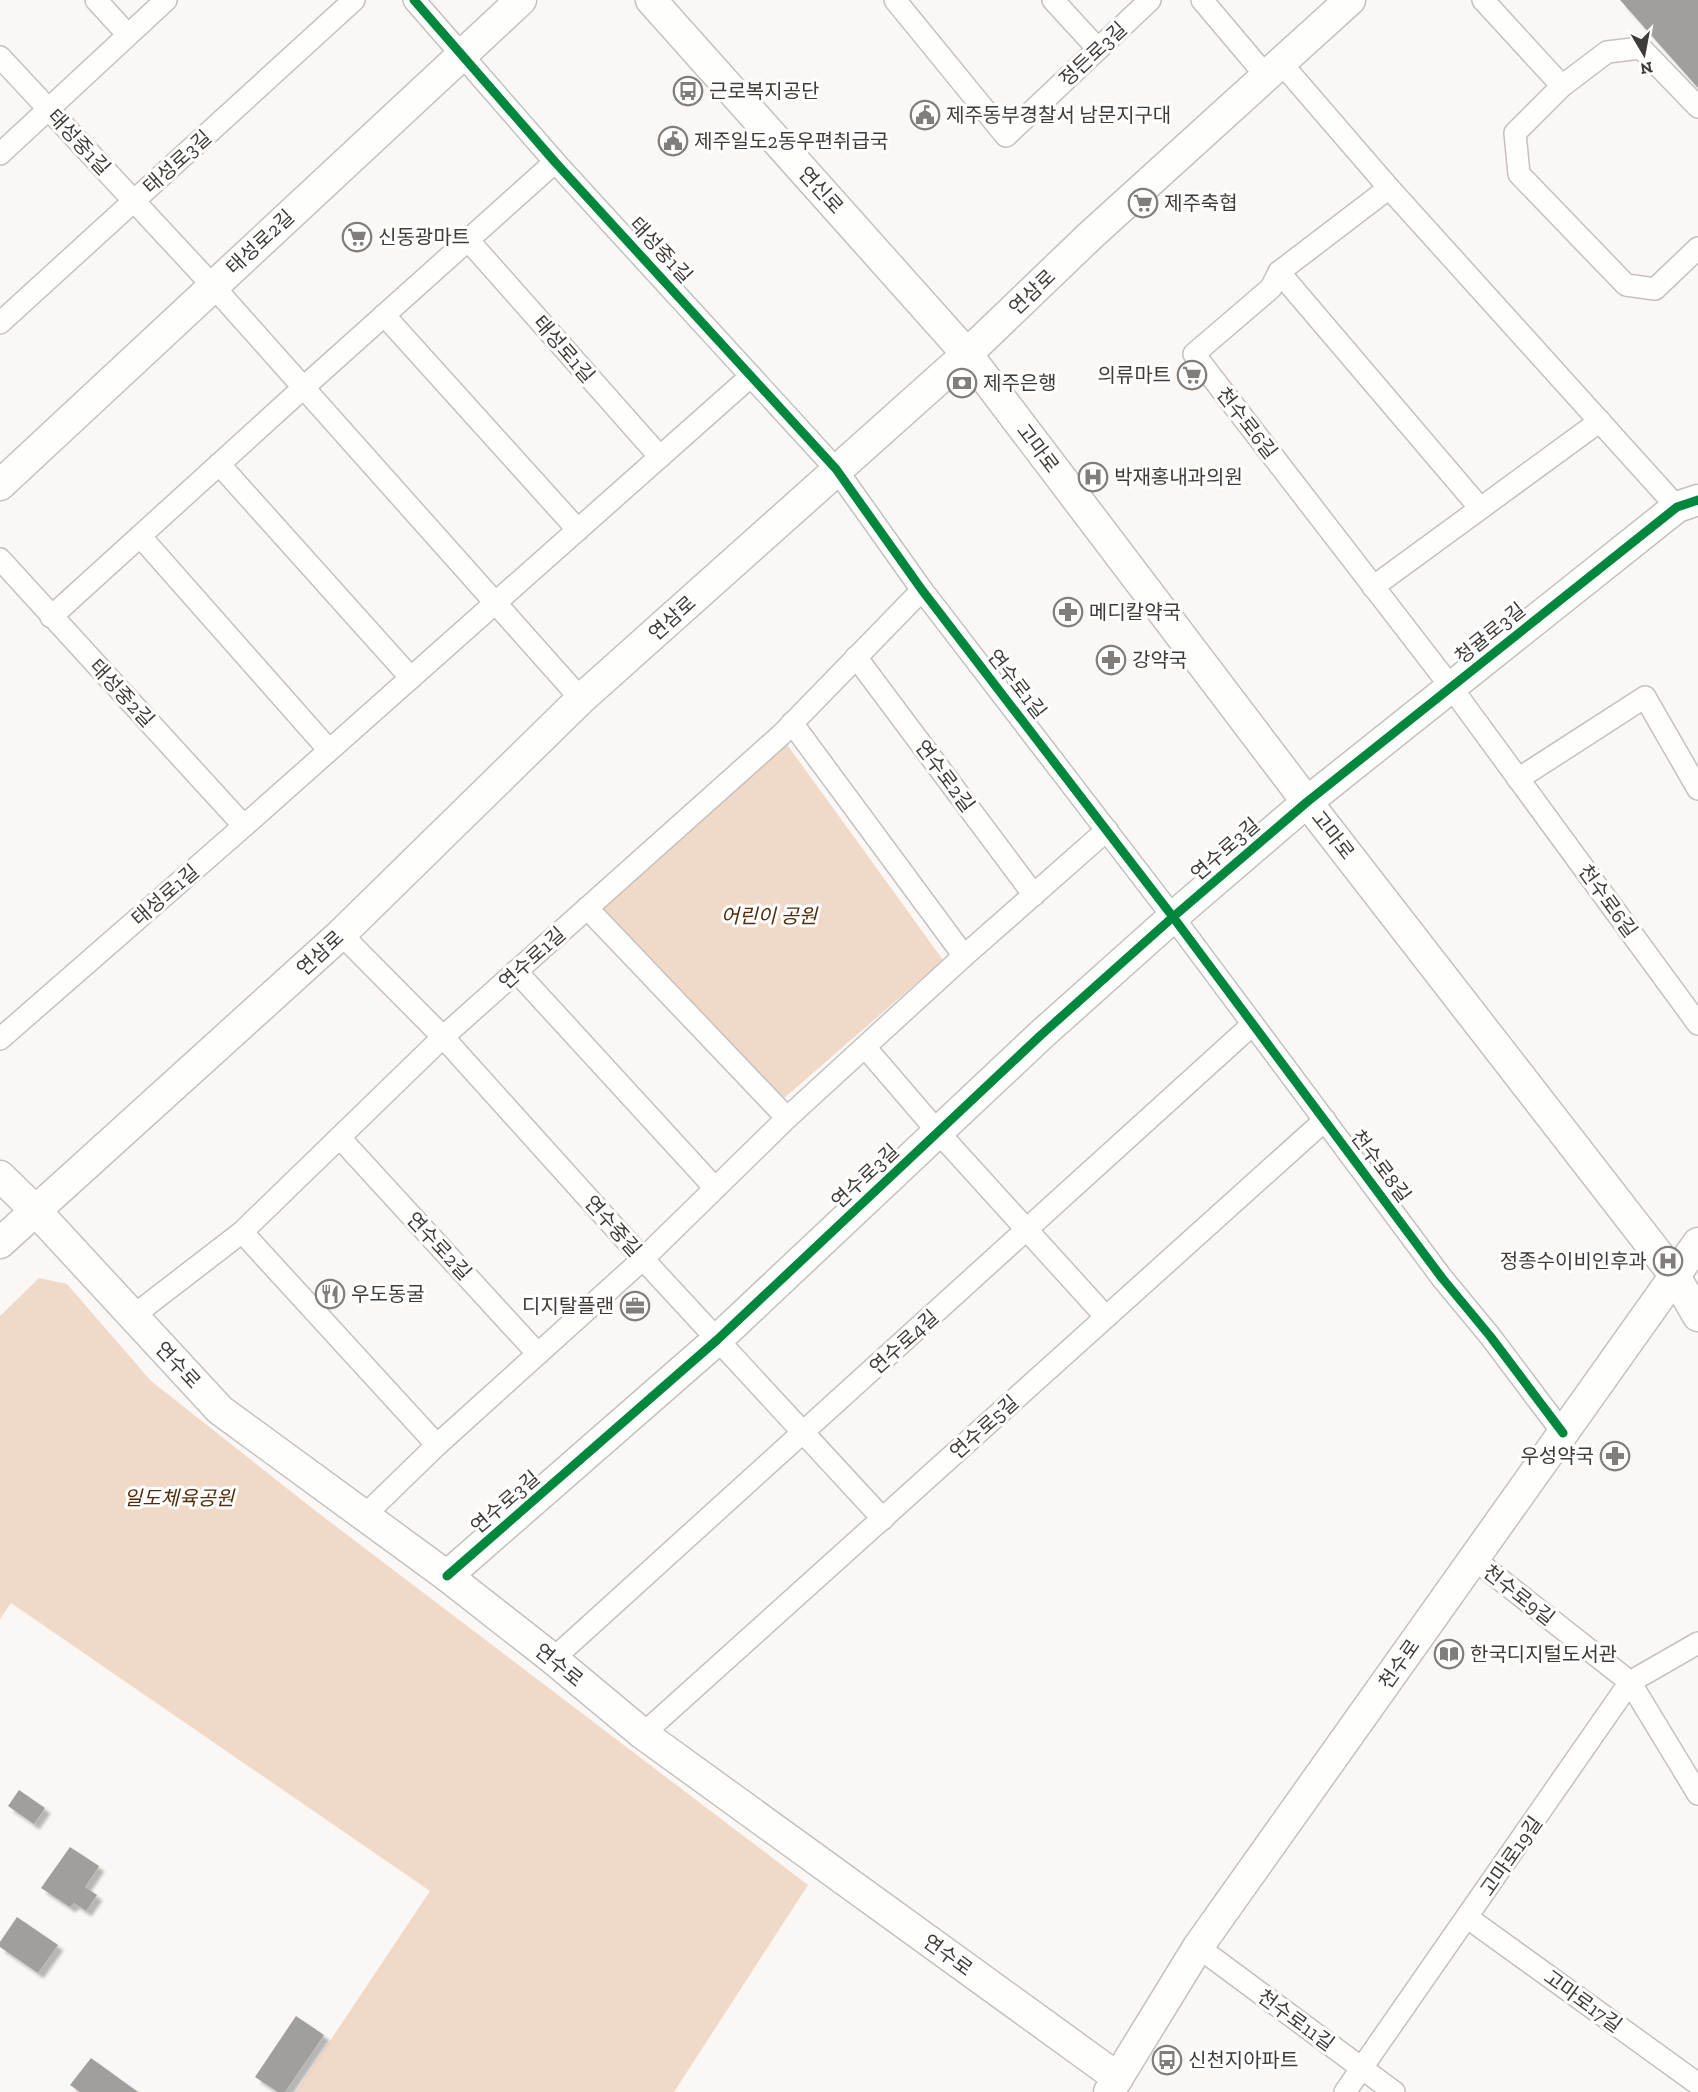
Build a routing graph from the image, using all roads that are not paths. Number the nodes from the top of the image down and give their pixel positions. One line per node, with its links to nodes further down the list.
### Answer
1 (96, 0): 13 (street)
2 (166, 0): 13 (street)
3 (354, 0): 24 (street, 태성로3길)
4 (414, 0): 15 (street, 태성중1길)
5 (521, 0): 15 (street, 태성로2길)
6 (651, 0): 31 (street, 연신로)
7 (895, 0): 14 (street, 정든로3길)
8 (1053, 0): 14 (street)
9 (1150, 0): 14 (street, 정든로3길)
10 (1202, 0): 17 (street)
11 (1350, 0): 17 (street, 연삼로)
12 (1483, 0): 18 (street)
13 (128, 35): 20 (street)
14 (1098, 49)
15 (460, 55): 22 (street, 태성중1길); 28 (street, 태성로2길)
16 (0, 57): 20 (street, 태성중1길)
17 (1274, 70): 23 (street); 31 (street, 연삼로)
18 (1562, 86): 19 (street); 26 (street)
19 (1698, 107)
20 (47, 108): 21 (street); 24 (street, 태성중1길)
21 (0, 154)
22 (555, 162): 25 (street); 32 (street, 태성중1길)
23 (1389, 188): 27 (street, 천수로6길); 34 (street, 청귤로3길)
24 (134, 201): 28 (street, 태성중1길); 30 (street, 태성로3길)
25 (468, 240): 29 (street); 35 (street, 태성로1길)
26 (1698, 248)
27 (1279, 272): 40 (street); 44 (street, 천수로6길)
28 (213, 286): 33 (street, 태성중1길); 38 (street, 태성로2길)
29 (384, 315): 33 (street); 41 (street)
30 (0, 323)
31 (967, 354): 37 (street, 연삼로); 56 (street, 고마로)
32 (751, 376): 35 (street, 태성로1길); 37 (street, 태성중1길)
33 (303, 388): 36 (street); 46 (street, 태성중1길)
34 (1600, 422): 39 (street, 청귤로3길); 40 (street)
35 (660, 457): 41 (street, 태성로1길)
36 (219, 464): 42 (street); 49 (street)
37 (836, 469): 45 (street, 연수로1길); 51 (street, 연삼로)
38 (0, 485)
39 (1687, 503): 50 (street, 청귤로3길)
40 (1480, 508): 44 (street)
41 (578, 530): 46 (street, 태성로1길)
42 (140, 536): 47 (street); 53 (street)
43 (0, 559): 47 (street, 태성중2길)
44 (1373, 587): 50 (street, 천수로6길)
45 (922, 590): 48 (street, 연수로1길); 58 (street, 연수로1길)
46 (496, 603): 49 (street, 태성로1길); 51 (street, 태성중1길)
47 (51, 617): 57 (street, 태성중2길)
48 (856, 657): 52 (street, 연수로1길); 59 (street, 연수로2길)
49 (411, 678): 53 (street, 태성로1길)
50 (1451, 687): 54 (street, 천수로6길); 56 (street, 청귤로3길)
51 (581, 699): 62 (street, 연삼로)
52 (792, 723): 60 (street, 연수로1길); 63 (street)
53 (329, 750): 57 (street, 태성로1길)
54 (1518, 779): 55 (street); 65 (street, 천수로6길)
55 (1698, 789)
56 (1307, 802): 61 (street, 연수로3길); 82 (street, 고마로)
57 (244, 826): 68 (street, 태성로1길)
58 (1107, 830): 59 (street); 61 (street, 연수로1길)
59 (1034, 895): 63 (street)
60 (586, 908): 64 (street, 연수로1길); 70 (street)
61 (1173, 917): 66 (street, 천수로8길); 72 (street, 연수로3길)
62 (341, 934): 67 (street, 연수중길); 76 (street, 연삼로)
63 (964, 956): 69 (street)
64 (516, 971): 67 (street, 연수로1길); 75 (street)
65 (1698, 1023)
66 (1254, 1024): 71 (street, 천수로8길); 77 (street, 연수로4길)
67 (443, 1037): 73 (street, 연수로1길); 81 (street, 연수중길)
68 (0, 1039)
69 (865, 1047): 70 (street); 72 (street)
70 (787, 1118): 75 (street)
71 (1325, 1120): 85 (street, 연수로5길); 88 (street, 천수로8길)
72 (938, 1132): 77 (street); 86 (street, 연수로3길)
73 (340, 1138): 78 (street, 연수로1길); 87 (street, 연수로2길)
74 (0, 1176): 76 (street, 연수로)
75 (715, 1188): 81 (street)
76 (36, 1211): 79 (street, 연삼로); 83 (street, 연수로)
77 (1027, 1230): 85 (street); 89 (street, 연수로4길)
78 (242, 1232): 83 (street, 연수로1길); 90 (street)
79 (0, 1243)
80 (1698, 1243): 82 (street, 천수로)
81 (643, 1259): 86 (street, 연수중길); 87 (street)
82 (1675, 1276): 84 (street, 고마로); 88 (street, 천수로)
83 (133, 1316): 91 (street, 연수로)
84 (1698, 1316)
85 (1106, 1317): 92 (street, 연수로5길)
86 (717, 1340): 89 (street, 연수중길); 94 (street, 연수로3길)
87 (538, 1354): 90 (street)
88 (1563, 1433): 93 (street, 천수로)
89 (803, 1434): 92 (street, 연수중길); 96 (street, 연수로4길)
90 (437, 1445): 91 (street)
91 (365, 1515): 94 (street, 연수로)
92 (883, 1519): 98 (street, 연수로5길)
93 (1474, 1559): 97 (street, 천수로9길); 101 (street, 천수로)
94 (447, 1576): 96 (street, 연수로)
95 (1698, 1643): 97 (street, 고마로19길)
96 (553, 1659): 98 (street, 연수로)
97 (1630, 1682): 99 (street, 천수로9길); 100 (street, 고마로19길)
98 (643, 1734): 104 (street, 연수로)
99 (1698, 1794)
100 (1468, 1918): 102 (street, 고마로19길); 103 (street, 고마로17길)
101 (1198, 1947): 102 (street, 천수로11길); 104 (street, 천수로)
102 (1362, 2068): 105 (street, 고마로19길); 106 (street, 천수로11길)
103 (1698, 2084)
104 (1113, 2085)
105 (1345, 2092)
106 (1394, 2092)

